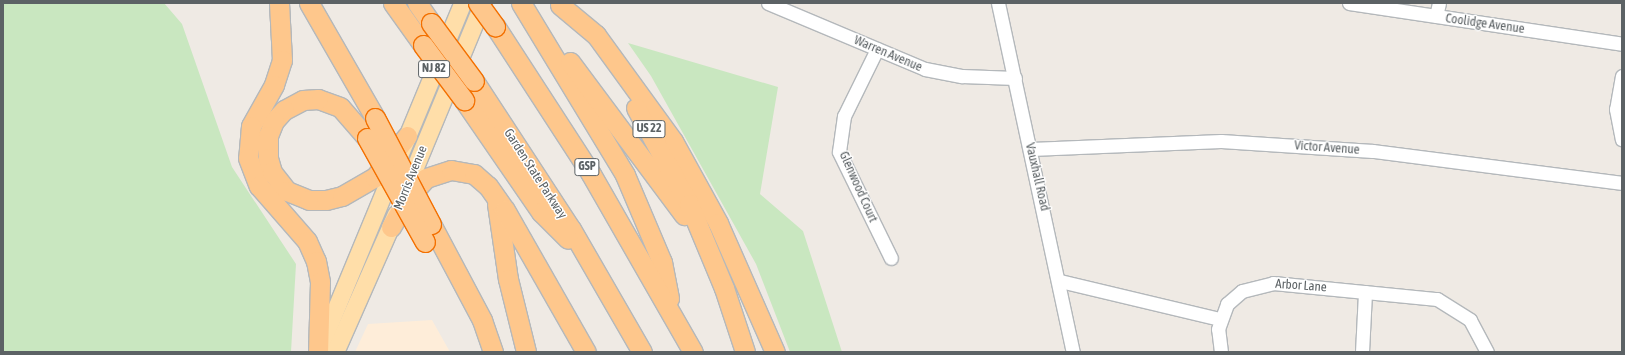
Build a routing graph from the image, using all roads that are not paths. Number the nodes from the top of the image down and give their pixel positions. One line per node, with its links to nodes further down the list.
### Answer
1 (279, 3): 33 (highway)
2 (309, 3): 25 (highway, bridge)
3 (393, 3): 27 (highway, bridge)
4 (417, 3): 27 (highway, Garden State Parkway, bridge)
5 (462, 3): 19 (main road, Morris Avenue / NJ 82)
6 (478, 3): 31 (highway, GSP, bridge)
7 (483, 3): 24 (main road, Morris Avenue / NJ 82)
8 (768, 3): 16 (street, Warren Avenue)
9 (998, 3): 18 (street, Vauxhall Road)
10 (1348, 3): 14 (street, Coolidge Avenue)
11 (1439, 3): 14 (street)
12 (521, 4): 28 (highway); 31 (highway)
13 (559, 4): 28 (highway, US 22); 42 (highway)
14 (1436, 16): 15 (street, Coolidge Avenue)
15 (1622, 44)
16 (877, 49): 18 (street, Warren Avenue); 26 (street, Glenwood Court)
17 (1622, 76): 20 (street)
18 (1015, 78): 21 (street, Vauxhall Road)
19 (407, 136): 25 (highway, bridge); 33 (main road, Morris Avenue / NJ 82)
20 (1622, 139)
21 (1031, 149): 22 (street, Victor Avenue); 29 (street, Vauxhall Road)
22 (1622, 183)
23 (493, 192): 24 (highway); 37 (highway); 38 (highway)
24 (391, 227): 34 (main road, Morris Avenue / NJ 82)
25 (428, 233): 35 (highway); 36 (highway)
26 (891, 258)
27 (592, 265): 39 (highway, Garden State Parkway)
28 (716, 268): 41 (highway, US 22)
29 (1060, 280): 32 (street); 43 (street, Vauxhall Road)
30 (1365, 292): 32 (street, Arbor Lane); 45 (street); 46 (street, Arbor Lane)
31 (672, 313): 40 (highway, GSP)
32 (1220, 319): 44 (street)
33 (318, 352)
34 (336, 352)
35 (489, 352)
36 (494, 352)
37 (526, 352)
38 (586, 352)
39 (642, 352)
40 (693, 352)
41 (745, 352)
42 (775, 352)
43 (1073, 352)
44 (1221, 352)
45 (1362, 352)
46 (1486, 352)

